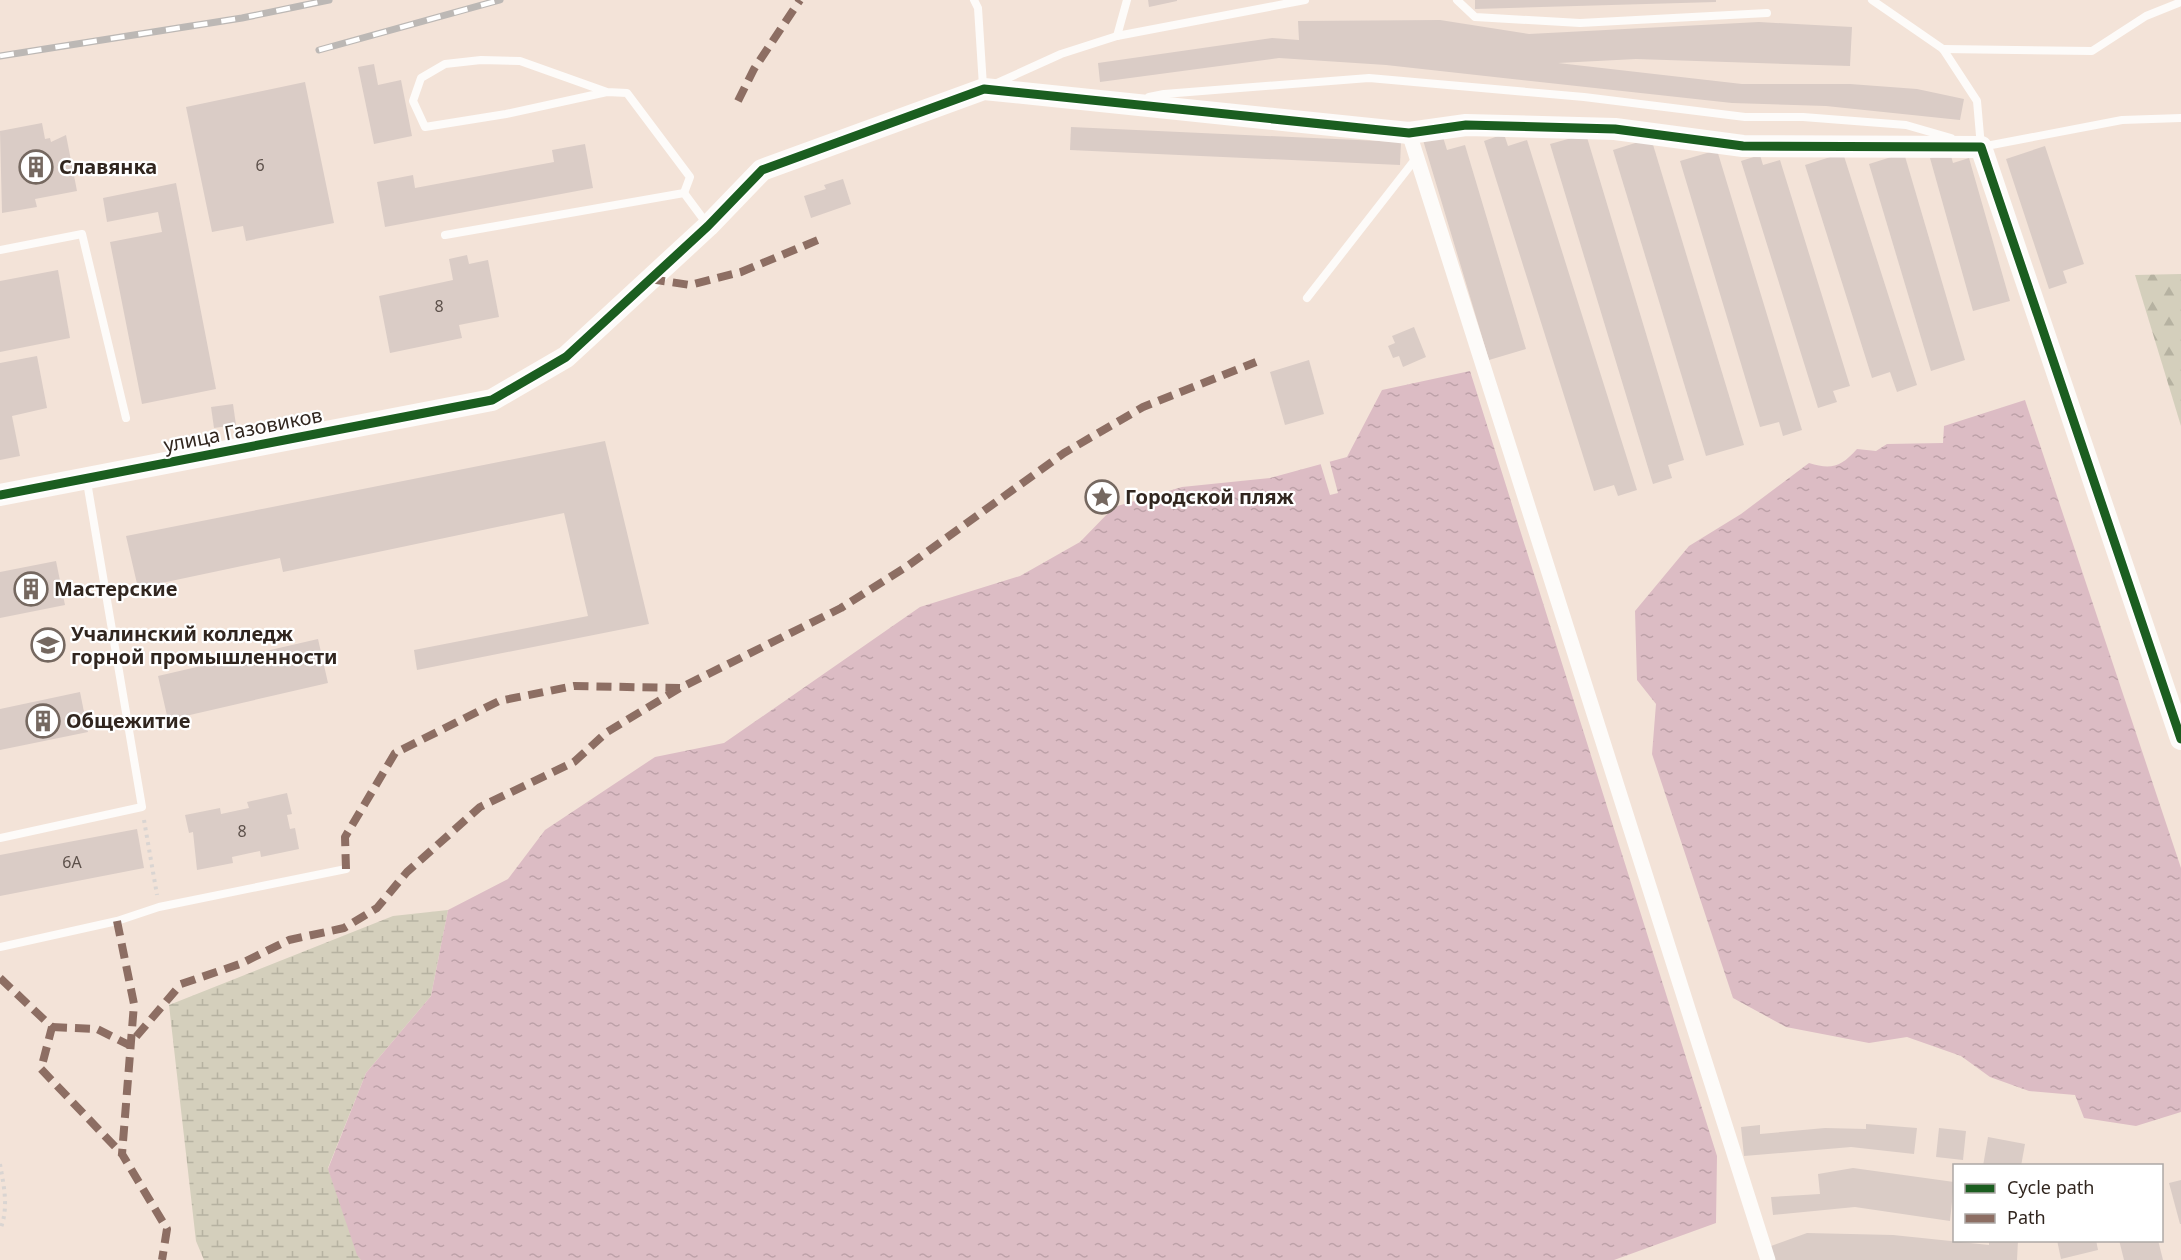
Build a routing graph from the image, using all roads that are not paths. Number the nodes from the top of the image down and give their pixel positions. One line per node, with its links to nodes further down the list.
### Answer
1 (974, 0): 10 (lane)
2 (1127, 0): 8 (lane)
3 (1305, 0): 8 (lane)
4 (1456, 0): 7 (lane)
5 (1872, 0): 9 (lane)
6 (2181, 2): 9 (lane)
7 (1767, 13)
8 (1117, 36): 10 (lane)
9 (1943, 49): 15 (lane)
10 (984, 89): 12 (street); 18 (street, улица Газовиков)
11 (607, 92): 11 (lane); 17 (lane)
12 (1123, 103): 14 (street); 15 (lane)
13 (2181, 118): 15 (lane)
14 (1408, 133): 15 (street); 16 (street)
15 (1981, 147): 25 (street)
16 (1417, 158): 21 (lane); 29 (street)
17 (684, 193): 18 (lane); 19 (lane)
18 (708, 226): 23 (street, улица Газовиков)
19 (445, 235)
20 (0, 250): 22 (lane)
21 (1307, 298)
22 (126, 418)
23 (86, 478): 24 (street, улица Газовиков); 26 (lane)
24 (0, 495)
25 (2181, 739)
26 (0, 838)
27 (346, 869): 28 (lane)
28 (0, 947)
29 (1768, 1260)

